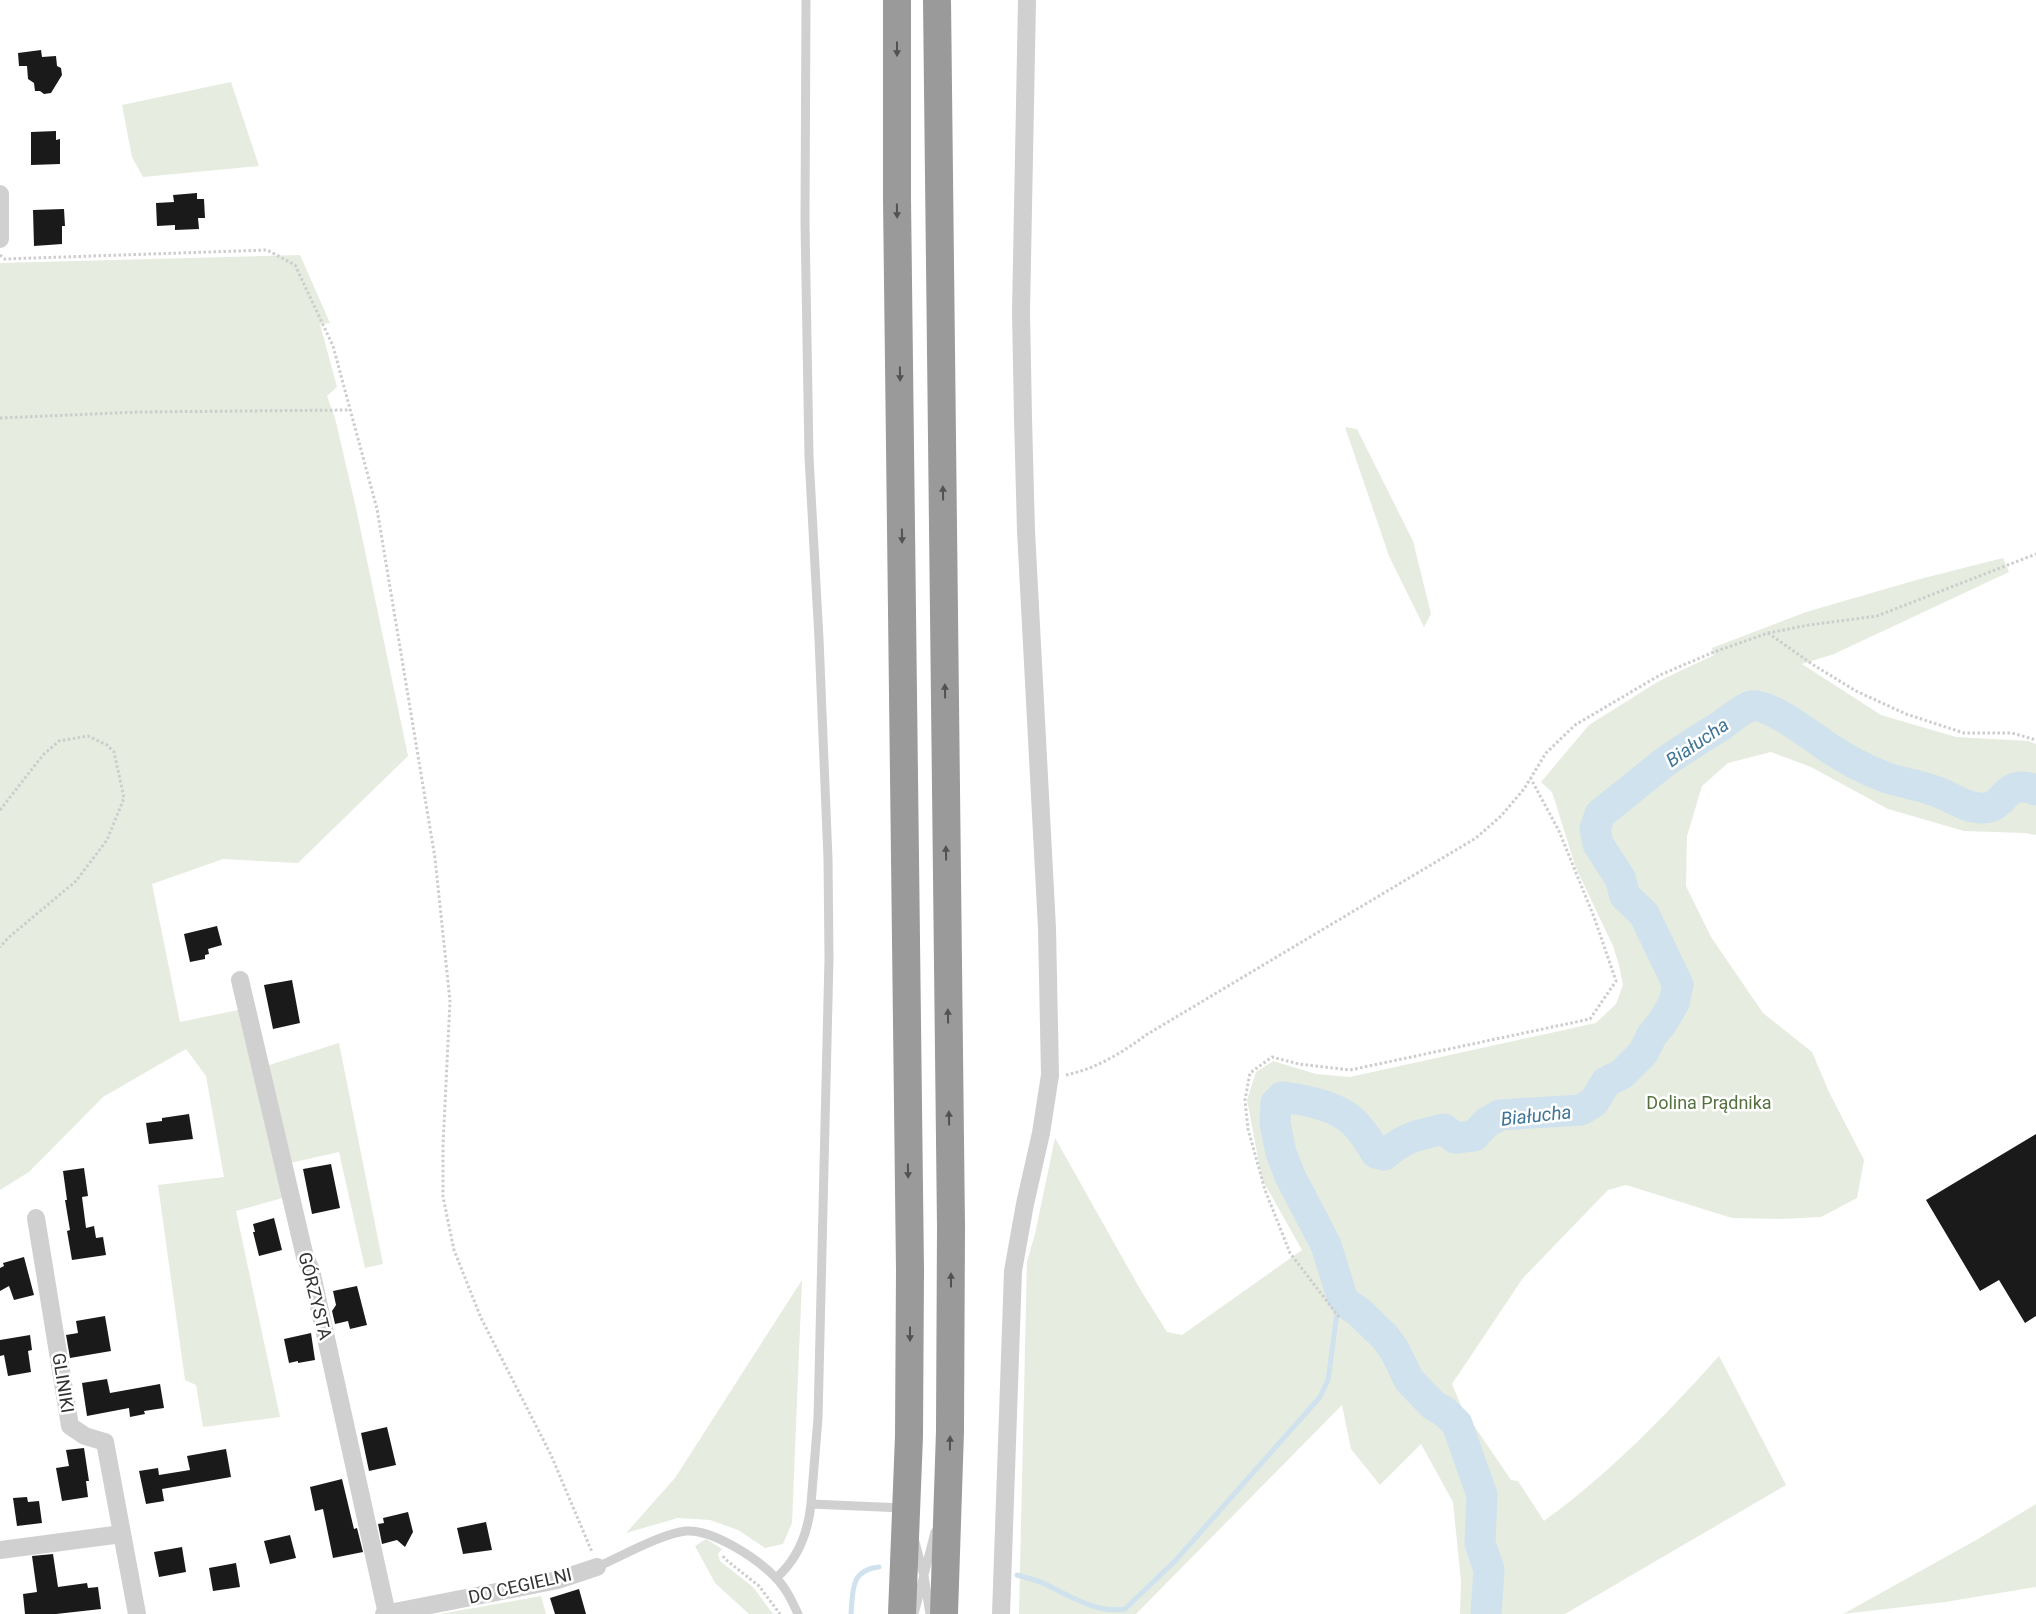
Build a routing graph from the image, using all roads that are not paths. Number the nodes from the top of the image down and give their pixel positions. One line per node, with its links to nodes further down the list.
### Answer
1 (806, 0): 10 (lane)
2 (898, 0): 11 (highway, one-way to 11)
3 (937, 0): 9 (highway, one-way to 3)
4 (1027, 0): 24 (street)
5 (0, 194): 6 (street)
6 (0, 239)
7 (240, 980): 18 (street, GÓRZYSTA)
8 (36, 1218): 12 (street, GLINIKI)
9 (949, 1476): 15 (lane); 23 (highway)
10 (811, 1504): 11 (lane); 16 (lane)
11 (907, 1508): 15 (lane); 20 (highway)
12 (122, 1534): 13 (street); 17 (street, GLINIKI)
13 (0, 1550)
14 (598, 1567): 16 (lane); 18 (street, DO CEGIELNI)
15 (924, 1576): 21 (lane); 22 (lane)
16 (776, 1578): 19 (lane)
17 (137, 1614)
18 (386, 1614)
19 (798, 1614)
20 (902, 1614)
21 (914, 1614)
22 (930, 1614)
23 (944, 1614)
24 (1001, 1614)

